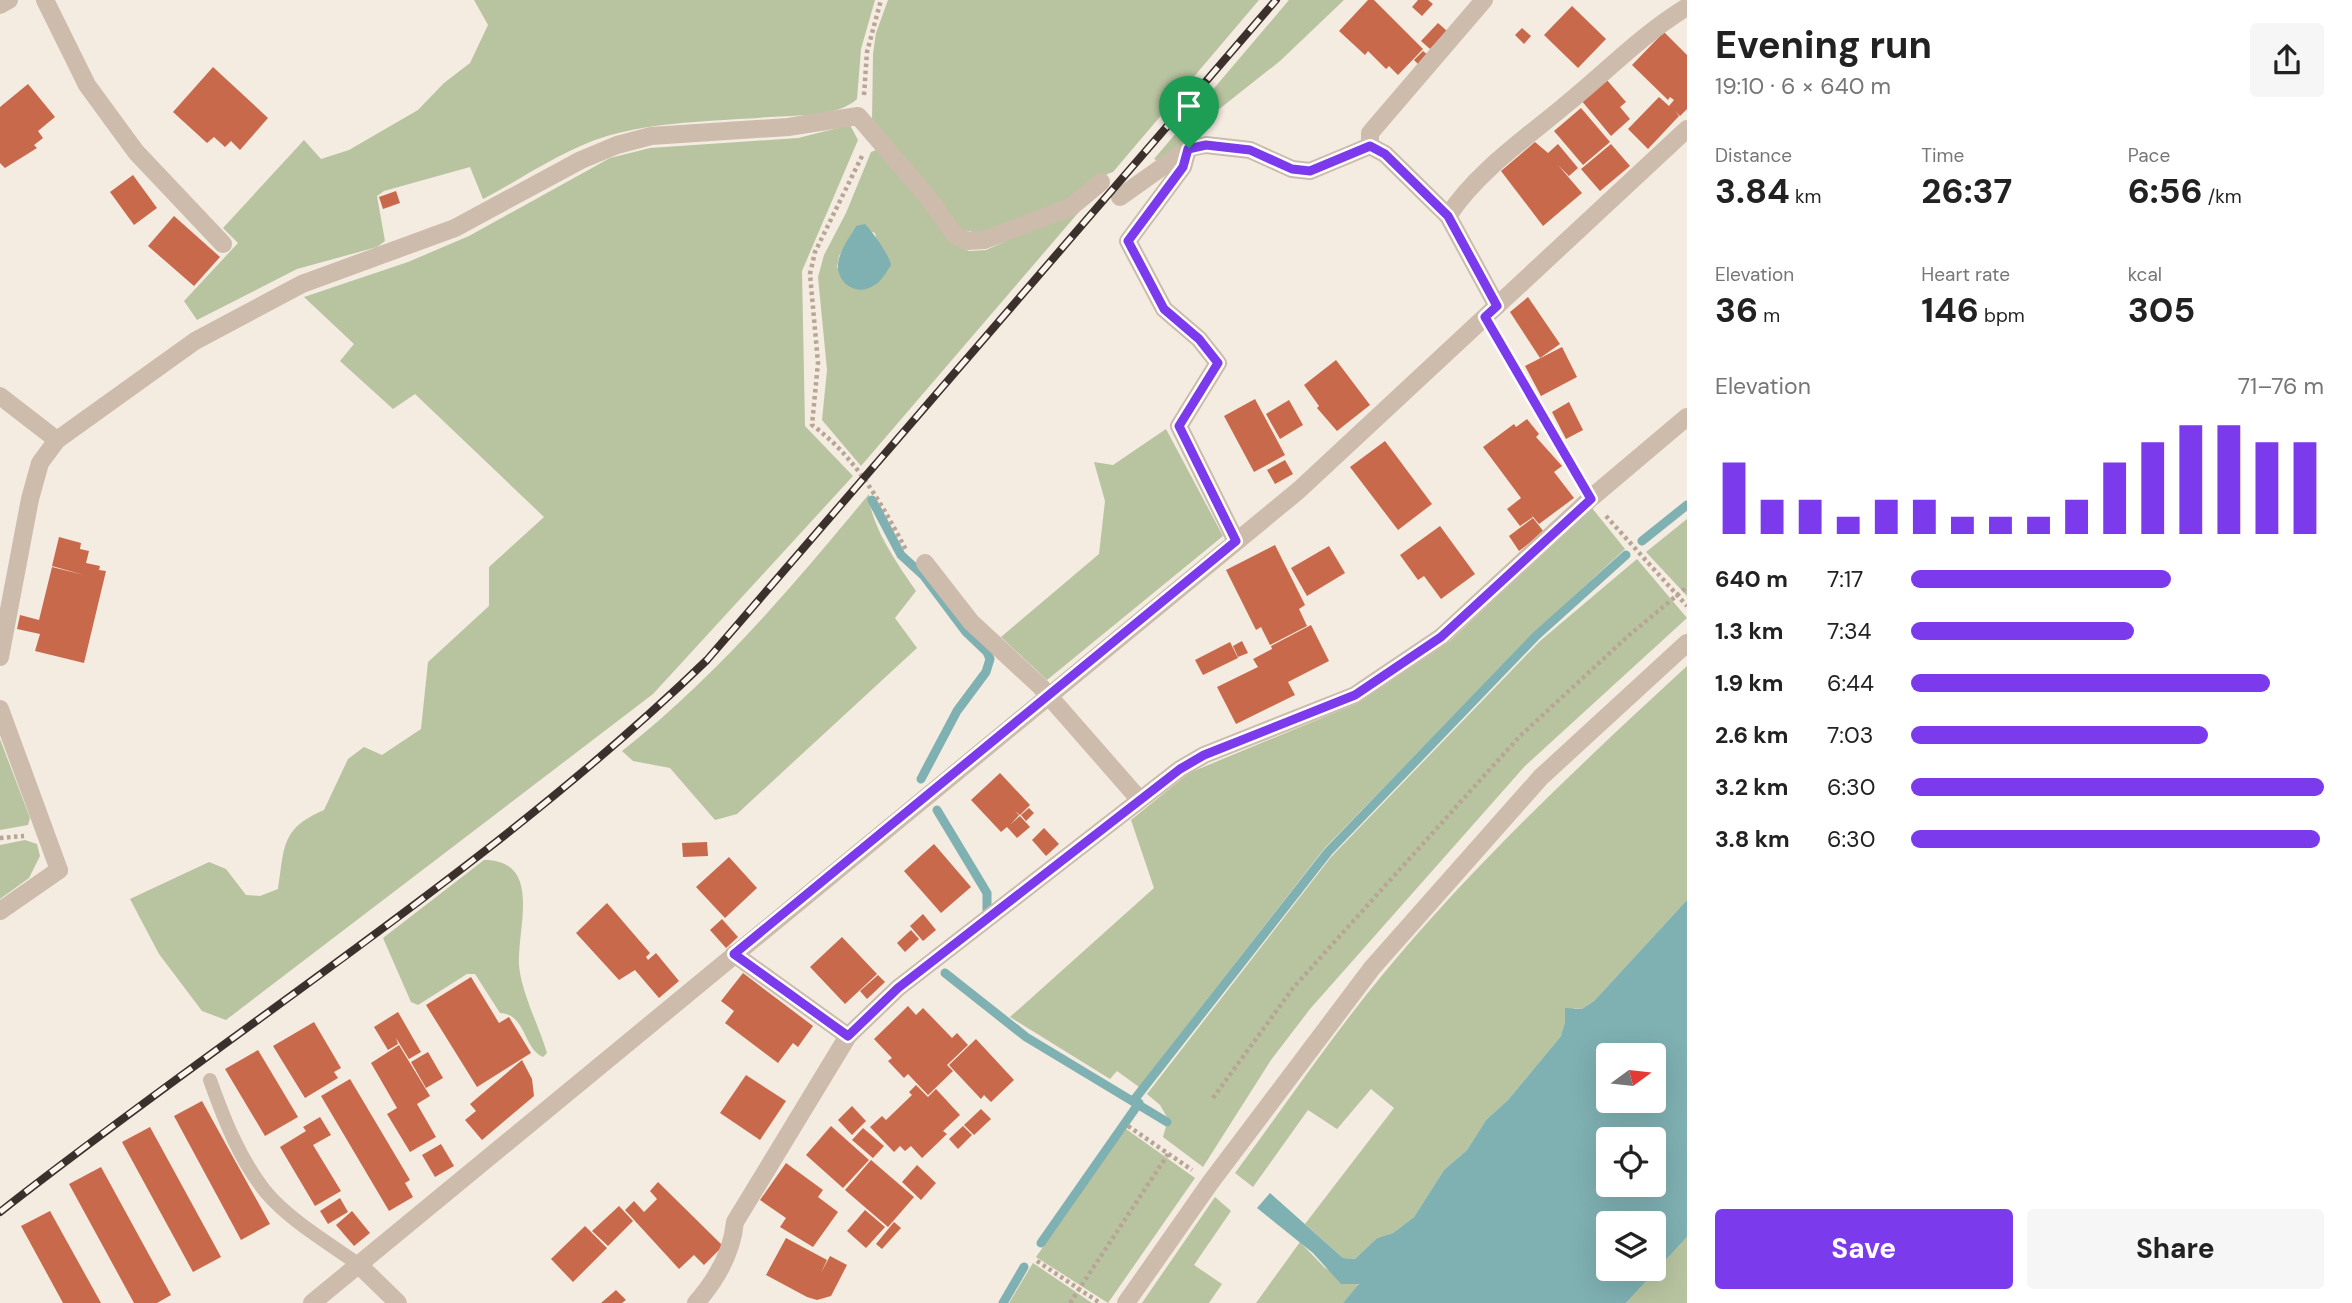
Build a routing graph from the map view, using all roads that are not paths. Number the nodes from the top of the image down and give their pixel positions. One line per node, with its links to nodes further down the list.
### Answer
1 (9, 0): 4 (street)
2 (45, 0): 12 (street)
3 (1484, 0): 7 (street)
4 (0, 5)
5 (1687, 8): 11 (street)
6 (1687, 129): 13 (street)
7 (1370, 146): 8 (street); 11 (street)
8 (1188, 149): 10 (street); 17 (street)
9 (1101, 182): 16 (street)
10 (1119, 197)
11 (1448, 216): 13 (street)
12 (223, 244)
13 (1491, 312): 17 (street)
14 (0, 396): 16 (street)
15 (1687, 417): 23 (street)
16 (57, 440): 20 (street)
17 (1236, 541): 21 (street)
18 (925, 562): 21 (street)
19 (1687, 643): 32 (street)
20 (0, 657)
21 (1048, 696): 23 (street); 25 (street)
22 (0, 709): 24 (street)
23 (1139, 799): 26 (street)
24 (0, 911)
25 (734, 954): 26 (street); 28 (street)
26 (848, 1036): 31 (street)
27 (210, 1080): 28 (lane)
28 (358, 1264): 29 (street); 30 (street)
29 (312, 1303)
30 (398, 1303)
31 (696, 1303)
32 (1126, 1303)

